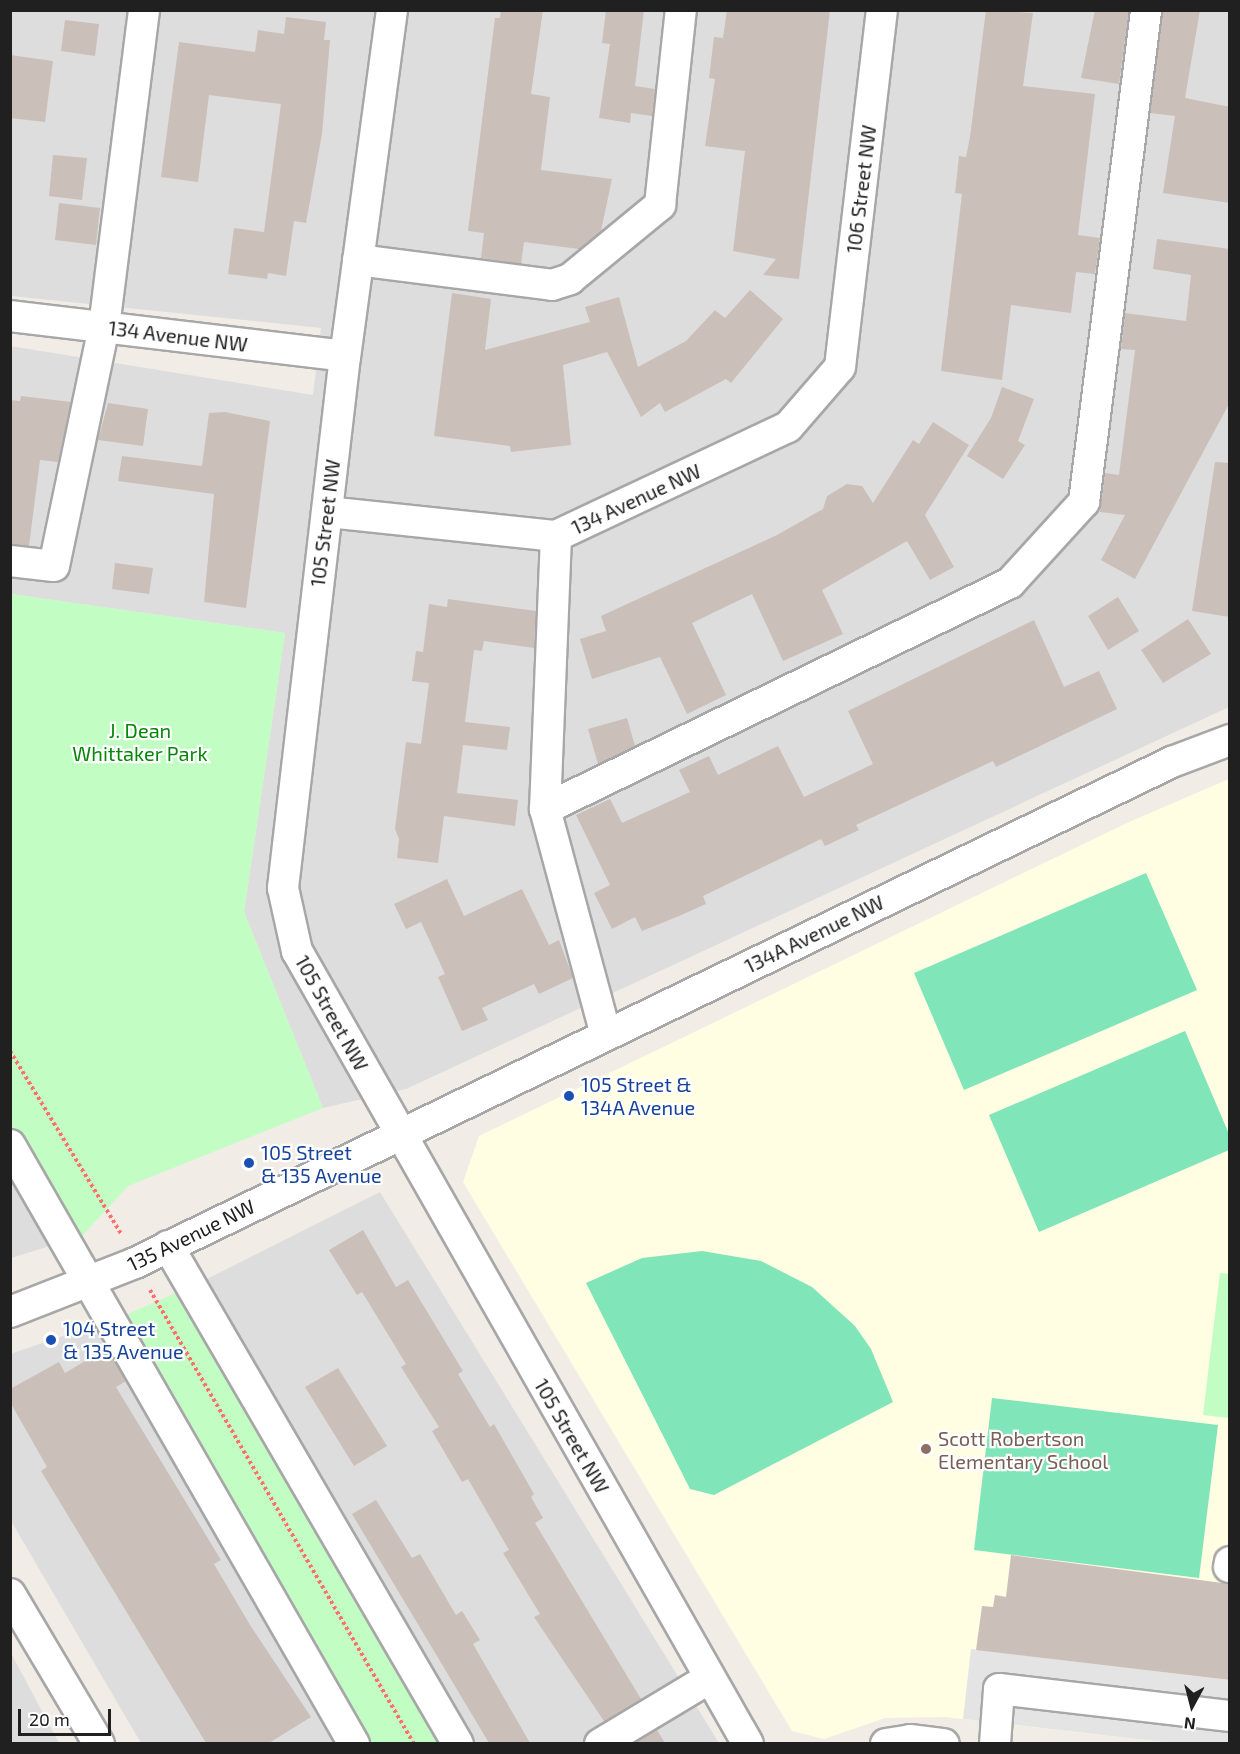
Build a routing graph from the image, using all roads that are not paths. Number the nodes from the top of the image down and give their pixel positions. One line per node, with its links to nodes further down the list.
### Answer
1 (144, 10): 8 (street)
2 (392, 10): 6 (street, 105 Street NW)
3 (681, 10): 6 (street)
4 (882, 10): 10 (street, 106 Street NW)
5 (1146, 10): 15 (street)
6 (358, 260): 9 (street, 105 Street NW)
7 (10, 316): 8 (street, 134 Avenue NW)
8 (104, 327): 9 (street, 134 Avenue NW); 13 (street)
9 (345, 356): 11 (street, 105 Street NW)
10 (840, 367): 12 (street, 134 Avenue NW)
11 (327, 512): 12 (street, 134 Avenue NW); 17 (street, 105 Street NW)
12 (556, 536): 15 (street)
13 (10, 561)
14 (1230, 740): 16 (street, 134A Avenue NW)
15 (544, 809): 16 (street)
16 (606, 1035): 17 (street, 134A Avenue NW)
17 (400, 1134): 19 (street, 135 Avenue NW); 25 (street, 105 Street NW)
18 (10, 1145): 20 (street)
19 (168, 1246): 20 (street, 135 Avenue NW); 29 (street)
20 (89, 1282): 21 (street, 135 Avenue NW); 28 (street)
21 (10, 1312)
22 (1230, 1562): 23 (street)
23 (1229, 1567)
24 (10, 1594): 27 (street)
25 (710, 1678): 30 (street); 31 (street, 105 Street NW)
26 (1230, 1716): 34 (street)
27 (99, 1743)
28 (354, 1743)
29 (458, 1743)
30 (600, 1743)
31 (748, 1743)
32 (886, 1743): 33 (street)
33 (944, 1743)
34 (995, 1743)

